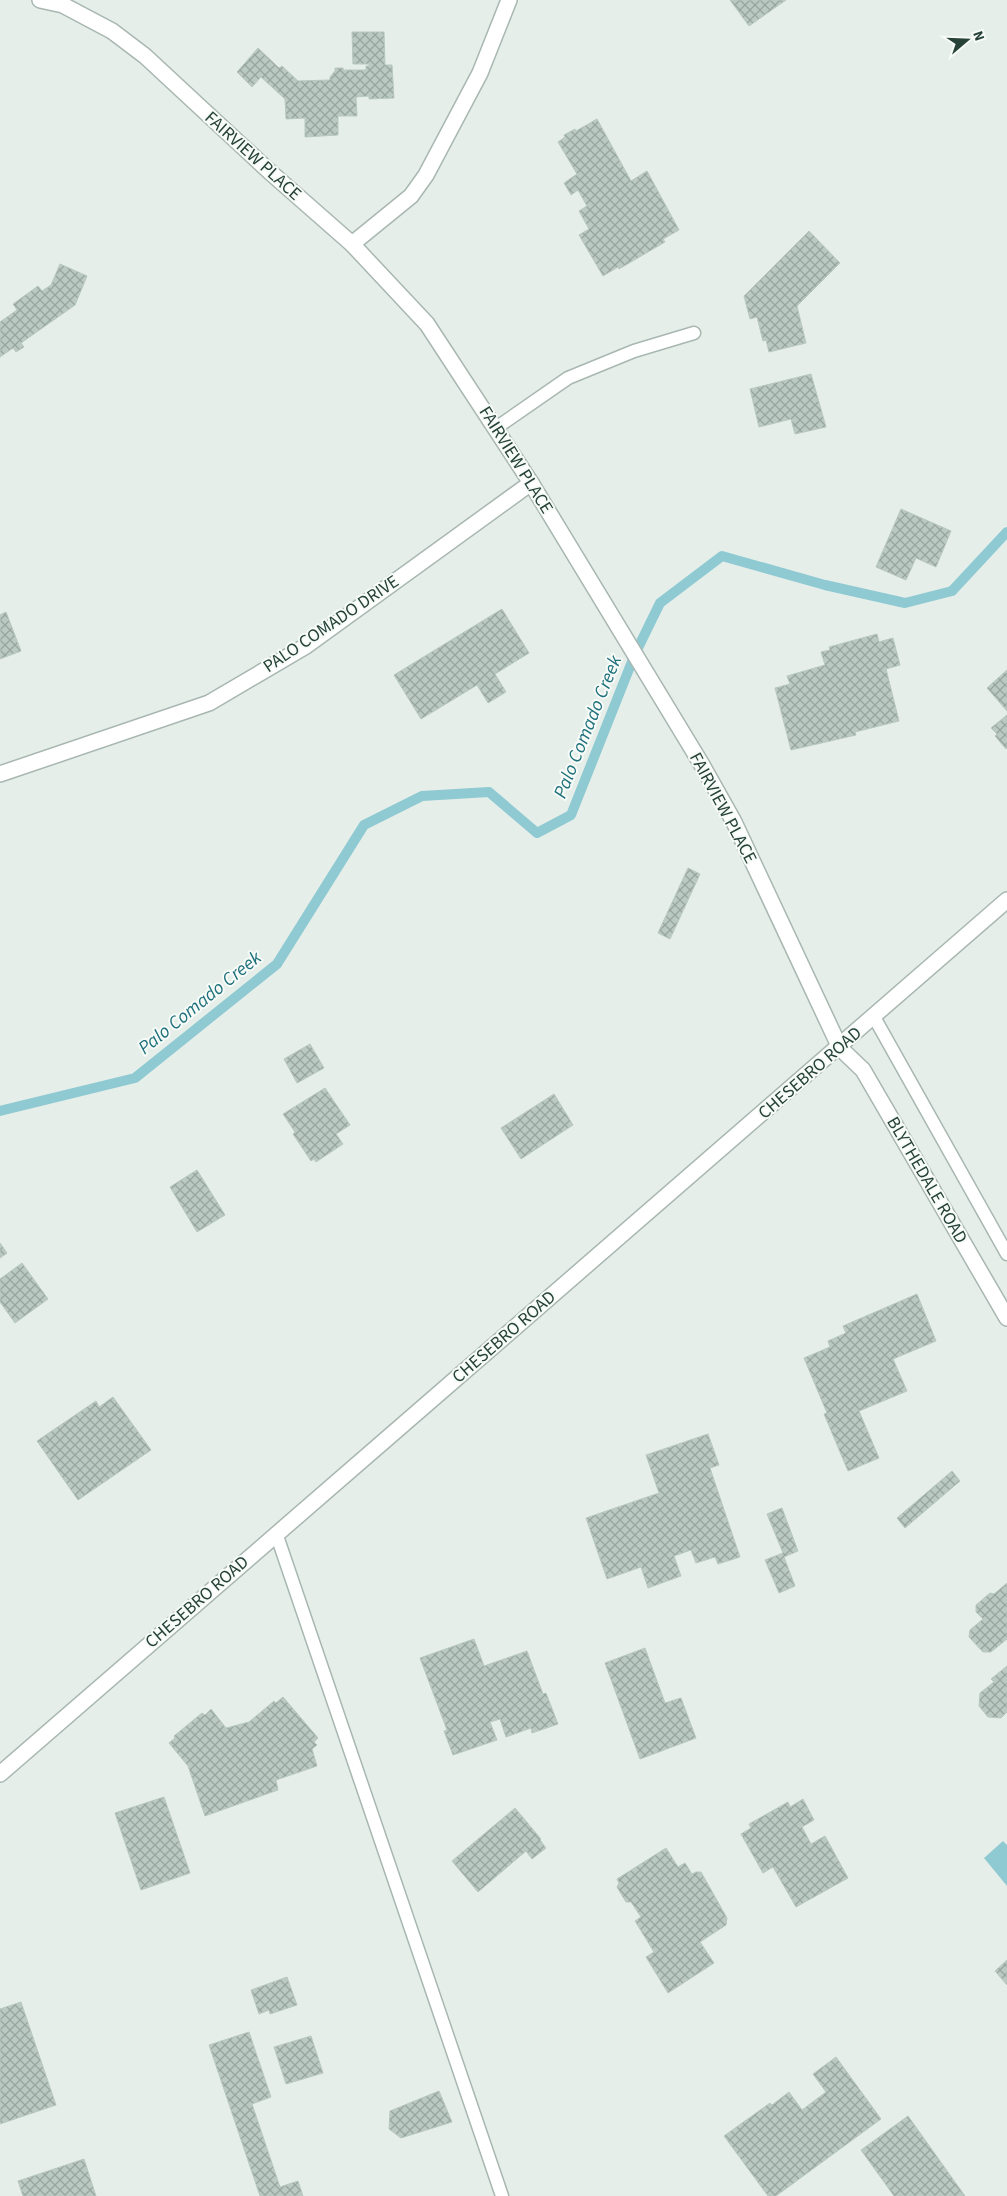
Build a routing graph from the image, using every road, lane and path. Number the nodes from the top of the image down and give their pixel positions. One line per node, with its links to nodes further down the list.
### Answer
1 (40, 0): 3 (street, FAIRVIEW PLACE)
2 (508, 0): 3 (street)
3 (352, 244): 5 (street, FAIRVIEW PLACE)
4 (694, 333): 5 (lane)
5 (496, 428): 6 (street, FAIRVIEW PLACE)
6 (531, 483): 7 (street, PALO COMADO DRIVE); 10 (street, FAIRVIEW PLACE)
7 (0, 774)
8 (1007, 900): 9 (street, CHESEBRO ROAD)
9 (874, 1017): 10 (street, CHESEBRO ROAD); 11 (lane)
10 (840, 1048): 12 (street, BLYTHEDALE ROAD); 13 (street, CHESEBRO ROAD)
11 (1007, 1254)
12 (1007, 1318)
13 (276, 1534): 14 (street, CHESEBRO ROAD); 15 (lane)
14 (0, 1774)
15 (502, 2196)

